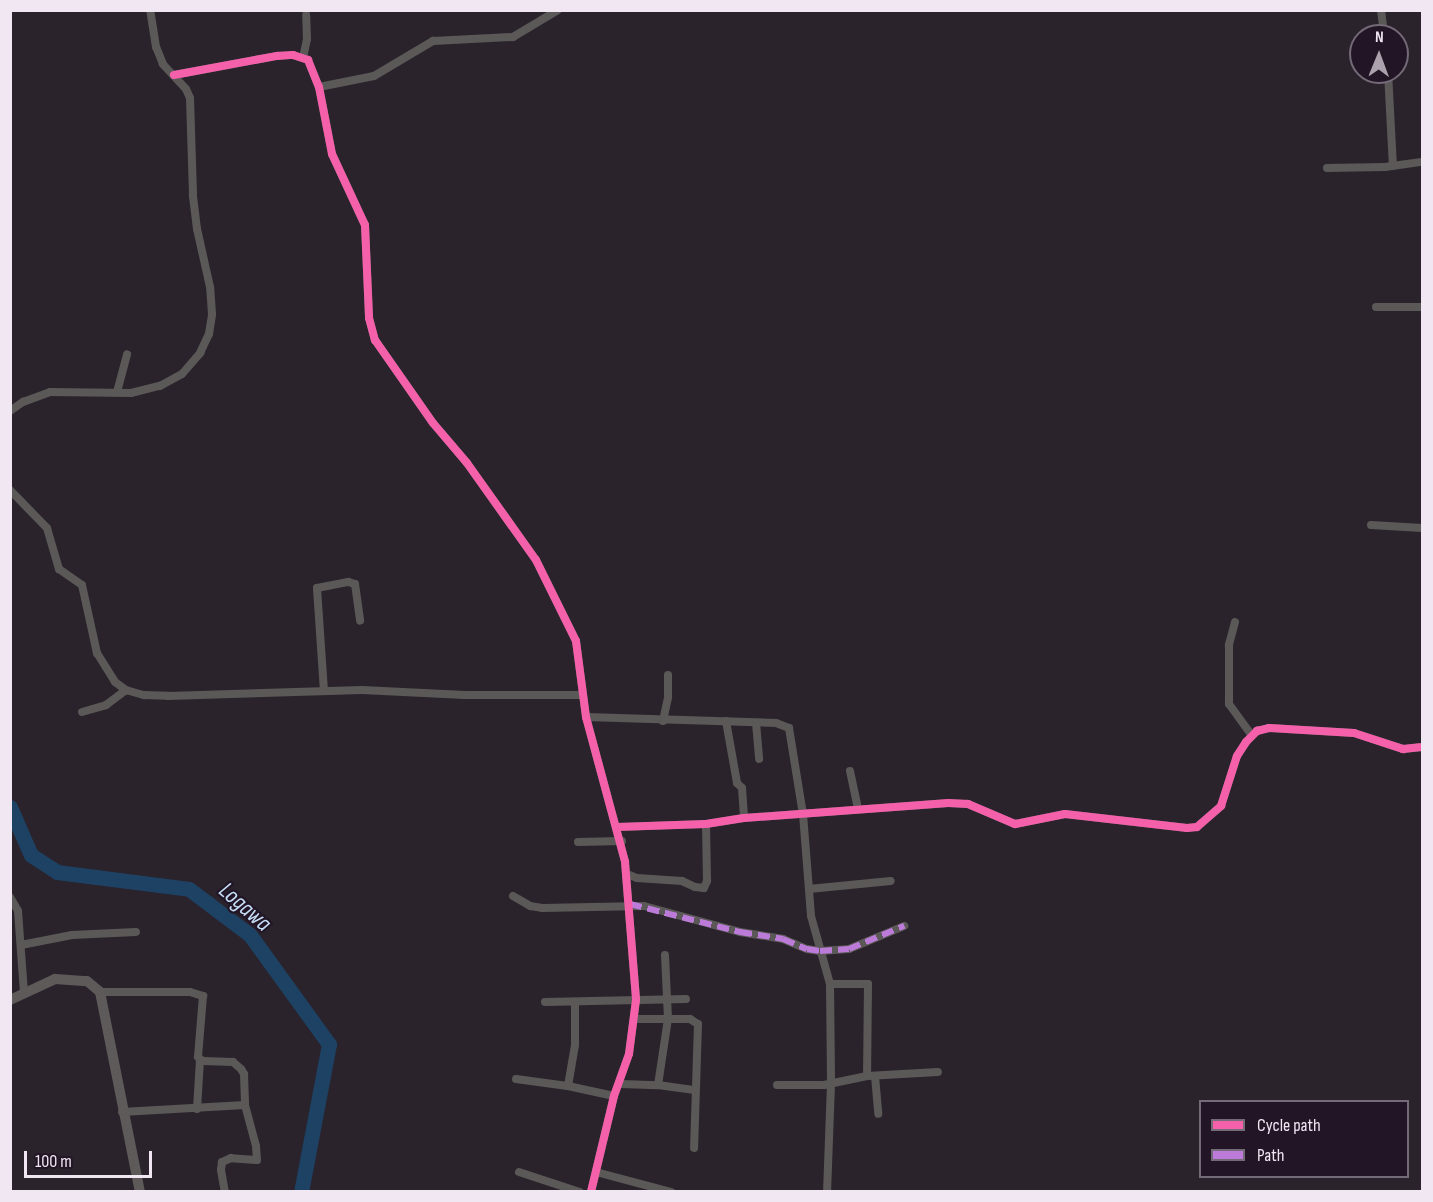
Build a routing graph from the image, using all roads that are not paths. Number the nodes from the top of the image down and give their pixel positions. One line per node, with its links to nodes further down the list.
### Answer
1 (150, 10): 5 (street)
2 (558, 10): 7 (street)
3 (306, 15): 4 (street)
4 (303, 58): 5 (street); 7 (street)
5 (174, 75): 14 (street)
6 (1389, 84): 9 (street)
7 (319, 87): 24 (street)
8 (1422, 162): 9 (street)
9 (1393, 166): 10 (street)
10 (1328, 168)
11 (1376, 307): 12 (street)
12 (1422, 307)
13 (127, 354): 14 (street)
14 (117, 392): 15 (street)
15 (10, 411)
16 (10, 490): 22 (street)
17 (1371, 525): 18 (street)
18 (1422, 528)
19 (360, 621): 23 (street)
20 (1235, 622): 30 (street)
21 (668, 675): 27 (street)
22 (126, 690): 23 (street); 25 (street)
23 (324, 691): 24 (street)
24 (582, 695): 26 (street)
25 (82, 711)
26 (585, 717): 27 (street); 38 (street)
27 (663, 721): 28 (street)
28 (726, 722): 29 (street); 36 (street)
29 (756, 723): 32 (street); 35 (street)
30 (1252, 736): 31 (street); 34 (street)
31 (1422, 747)
32 (759, 759)
33 (850, 771): 34 (street)
34 (858, 809): 35 (street)
35 (803, 814): 36 (street); 43 (street)
36 (744, 818): 37 (street)
37 (706, 824): 38 (street); 41 (street)
38 (617, 827): 39 (street)
39 (622, 841): 40 (street); 41 (street)
40 (578, 842)
41 (627, 874): 46 (street)
42 (891, 881): 43 (street)
43 (808, 889): 50 (street)
44 (513, 896): 46 (street)
45 (10, 897): 49 (street)
46 (630, 904): 50 (street); 57 (street)
47 (904, 926): 50 (street)
48 (136, 932): 49 (street)
49 (21, 945): 53 (street)
50 (820, 951): 52 (street)
51 (664, 955): 58 (street)
52 (830, 984): 65 (street); 69 (street)
53 (24, 992): 54 (main road); 56 (main road)
54 (100, 992): 63 (street); 76 (main road)
55 (686, 999): 58 (street)
56 (10, 1000)
57 (636, 1000): 58 (street); 60 (street); 62 (street)
58 (666, 1000): 61 (street)
59 (545, 1002): 60 (street)
60 (576, 1002): 71 (street)
61 (668, 1018): 62 (street); 68 (street); 72 (street)
62 (634, 1019): 67 (street)
63 (200, 1059): 74 (street); 75 (street)
64 (938, 1072): 65 (street)
65 (871, 1076): 69 (street); 77 (street)
66 (516, 1079): 71 (street)
67 (620, 1084): 68 (street); 73 (street)
68 (658, 1084): 72 (street)
69 (831, 1084): 70 (street); 86 (street)
70 (777, 1085)
71 (568, 1086): 73 (street)
72 (695, 1090): 78 (street)
73 (614, 1096): 80 (street)
74 (245, 1105): 75 (street); 82 (street)
75 (197, 1109): 76 (street)
76 (122, 1112): 81 (main road)
77 (878, 1114)
78 (694, 1148)
79 (519, 1172): 83 (street)
80 (596, 1172): 84 (street); 85 (street)
81 (140, 1191)
82 (225, 1191)
83 (580, 1191)
84 (591, 1191)
85 (671, 1191)
86 (827, 1191)

